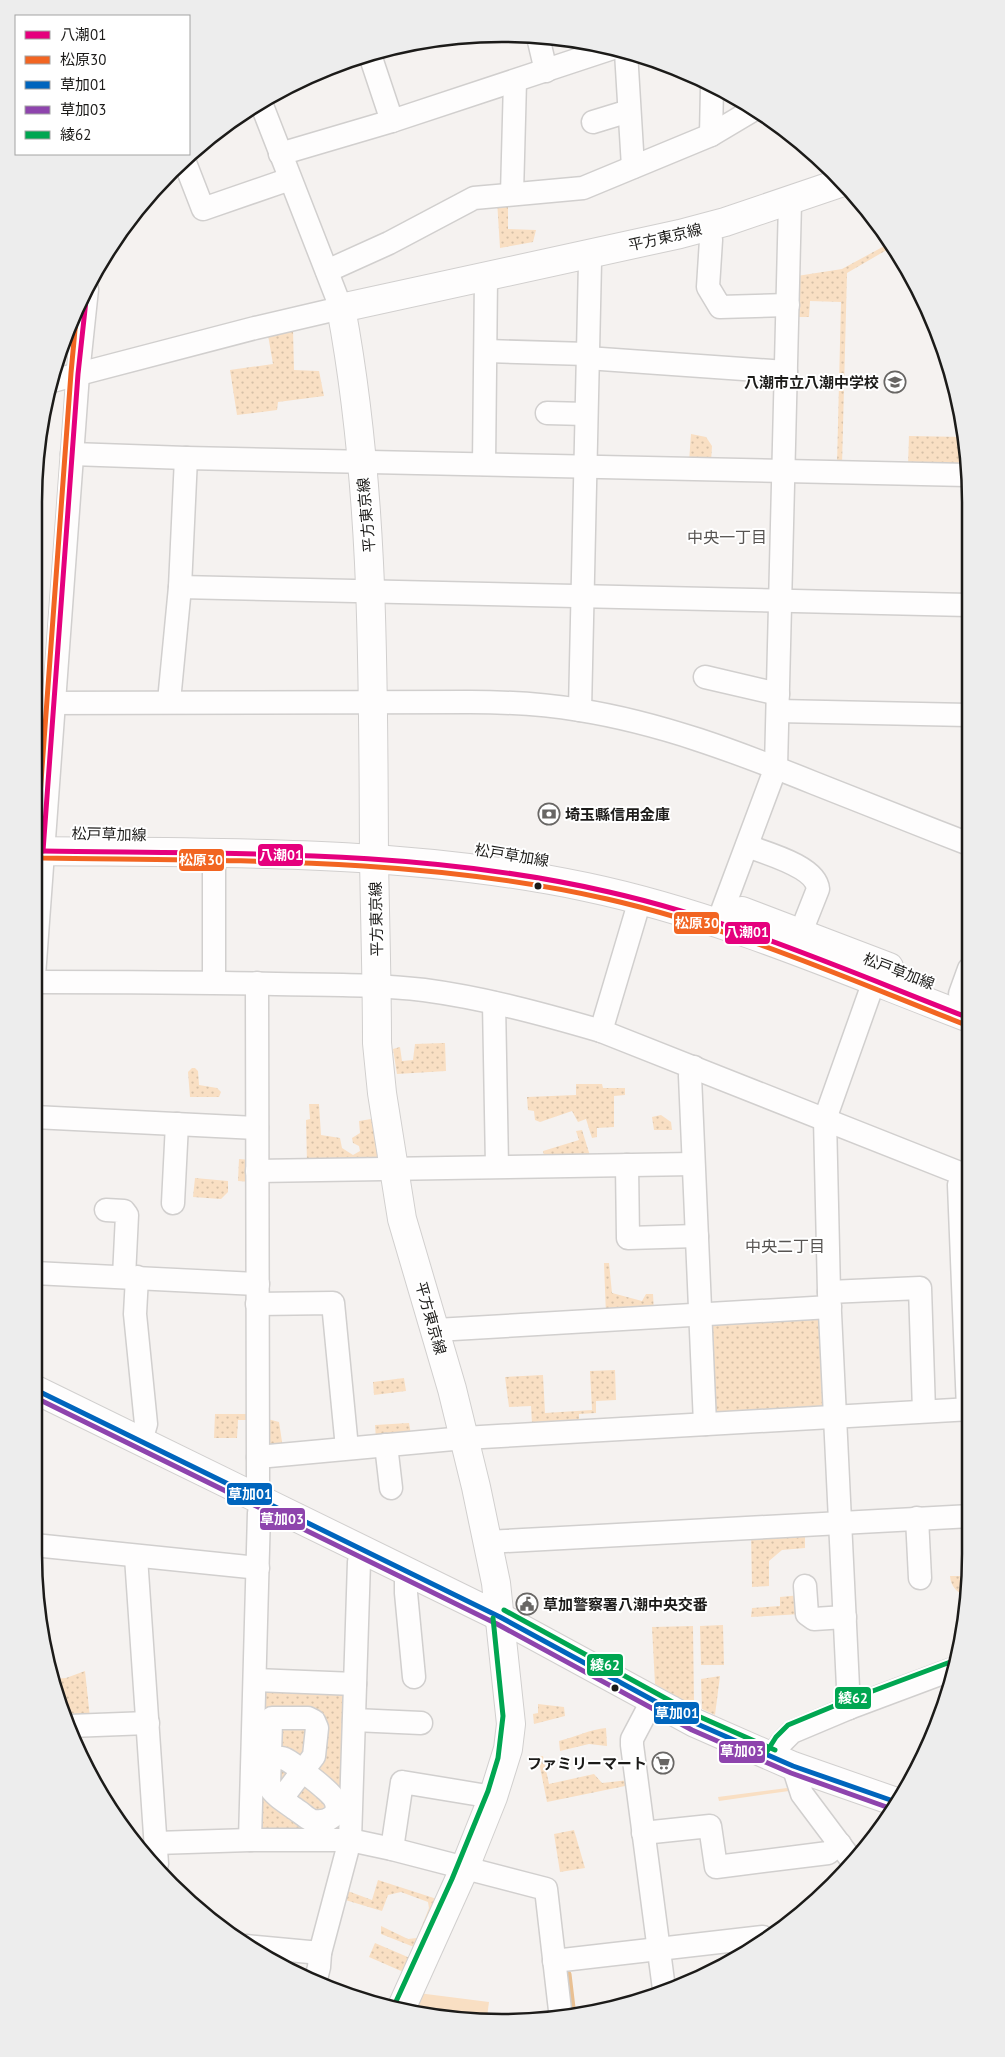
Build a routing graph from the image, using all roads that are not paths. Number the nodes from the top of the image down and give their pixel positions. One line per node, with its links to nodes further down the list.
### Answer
1 (540, 44): 5 (street)
2 (599, 53): 5 (street)
3 (626, 59): 9 (street)
4 (372, 61): 11 (street)
5 (546, 71): 6 (street)
6 (515, 81): 11 (street); 19 (street)
7 (712, 93): 13 (street)
8 (264, 110): 14 (street)
9 (629, 111): 12 (street); 15 (street)
10 (747, 113): 13 (street)
11 (392, 121): 14 (street)
12 (593, 122)
13 (711, 135): 15 (street)
14 (280, 154): 17 (street)
15 (633, 167): 19 (street)
16 (187, 168): 17 (street)
17 (290, 179): 23 (street)
18 (835, 185): 20 (main road, 平方東京線)
19 (512, 194): 23 (street)
20 (790, 202): 21 (main road, 平方東京線); 25 (street)
21 (708, 227): 22 (main road, 平方東京線); 25 (street)
22 (588, 254): 24 (main road, 平方東京線); 29 (street)
23 (327, 272): 26 (street)
24 (486, 277): 26 (main road, 平方東京線); 28 (street)
25 (788, 305): 30 (street)
26 (341, 308): 31 (street); 37 (main road, 平方東京線)
27 (86, 309): 31 (street)
28 (487, 351): 29 (street); 38 (street)
29 (587, 356): 30 (street); 34 (street)
30 (786, 372): 40 (street)
31 (78, 374): 32 (street); 35 (street)
32 (59, 379)
33 (547, 412): 34 (street)
34 (586, 414): 39 (street)
35 (72, 454): 36 (street); 51 (street)
36 (186, 458): 37 (street); 42 (street)
37 (362, 462): 38 (street); 43 (main road, 平方東京線)
38 (484, 464): 39 (street)
39 (585, 467): 40 (street); 44 (street)
40 (783, 471): 41 (street); 45 (street)
41 (962, 476)
42 (180, 587): 43 (street); 48 (street)
43 (371, 590): 44 (street); 49 (main road, 平方東京線)
44 (582, 596): 45 (street); 52 (street)
45 (780, 600): 46 (street); 50 (street)
46 (962, 605)
47 (705, 676): 50 (street)
48 (169, 701): 49 (street); 51 (street)
49 (374, 701): 52 (street); 60 (main road, 平方東京線)
50 (778, 702): 53 (street); 55 (street)
51 (44, 703): 54 (street)
52 (580, 710): 55 (street)
53 (962, 715)
54 (42, 759)
55 (776, 768): 56 (street); 59 (street)
56 (962, 841)
57 (42, 842): 60 (main road, 松戸草加線)
58 (42, 842): 61 (main road, 松戸草加線)
59 (746, 846): 63 (street); 64 (street)
60 (374, 848): 61 (main road, 松戸草加線); 62 (main road, 松戸草加線); 63 (main road, 松戸草加線); 69 (main road, 平方東京線)
61 (214, 854): 67 (street)
62 (640, 900): 63 (main road, 松戸草加線); 73 (street)
63 (722, 914): 64 (main road, 松戸草加線); 65 (main road, 松戸草加線)
64 (801, 932): 70 (main road, 松戸草加線)
65 (874, 981): 71 (main road, 松戸草加線); 76 (street)
66 (42, 982): 67 (street)
67 (214, 982): 68 (street)
68 (257, 983): 69 (street); 78 (street)
69 (377, 986): 72 (street); 82 (main road, 平方東京線)
70 (962, 993)
71 (962, 994)
72 (494, 1002): 73 (street); 81 (street)
73 (601, 1030): 74 (street)
74 (694, 1067): 76 (street); 80 (street)
75 (42, 1117): 77 (street)
76 (825, 1118): 84 (street); 93 (street)
77 (177, 1124): 78 (street); 86 (street)
78 (257, 1128): 83 (street)
79 (627, 1164): 80 (street); 81 (street); 88 (street)
80 (693, 1164): 88 (street)
81 (497, 1166): 82 (street)
82 (393, 1168): 83 (street); 95 (main road, 平方東京線)
83 (257, 1171): 92 (street)
84 (962, 1173)
85 (962, 1181): 89 (street)
86 (173, 1203)
87 (106, 1210): 91 (street)
88 (696, 1236): 94 (street)
89 (962, 1253)
90 (42, 1273): 91 (street)
91 (130, 1277): 92 (street); 102 (street)
92 (258, 1294): 104 (street); 105 (street)
93 (830, 1299): 94 (street); 98 (street); 99 (street)
94 (701, 1316): 95 (street); 100 (street)
95 (436, 1330): 101 (main road, 平方東京線)
96 (42, 1393): 102 (main road)
97 (962, 1409): 98 (street)
98 (924, 1411): 99 (street)
99 (835, 1417): 100 (street); 110 (street)
100 (705, 1424): 101 (street)
101 (464, 1438): 103 (street); 111 (main road, 平方東京線)
102 (141, 1441): 107 (main road)
103 (386, 1445): 104 (street); 106 (street)
104 (347, 1448): 105 (street)
105 (258, 1457): 107 (street)
106 (390, 1488)
107 (258, 1498): 113 (main road); 115 (street)
108 (962, 1516): 109 (street)
109 (918, 1518): 110 (street); 117 (street)
110 (840, 1523): 111 (street); 120 (street)
111 (487, 1542): 119 (main road, 平方東京線)
112 (42, 1546): 114 (street)
113 (364, 1550): 116 (main road); 124 (street)
114 (136, 1556): 115 (street); 128 (street)
115 (258, 1568): 123 (street)
116 (406, 1570): 119 (main road); 122 (street)
117 (920, 1578)
118 (805, 1586): 120 (street)
119 (500, 1617): 125 (main road); 134 (main road, 平方東京線)
120 (845, 1617): 126 (street)
121 (948, 1671): 126 (street)
122 (414, 1677)
123 (255, 1680): 124 (street); 139 (street)
124 (355, 1684): 127 (street)
125 (652, 1701): 132 (main road); 138 (street)
126 (849, 1708): 132 (street)
127 (354, 1720): 129 (street); 137 (street)
128 (148, 1723): 130 (street); 143 (street)
129 (421, 1723)
130 (76, 1726)
131 (270, 1757): 133 (street); 133 (street); 135 (street)
132 (782, 1761): 136 (main road); 141 (street)
133 (302, 1772): 135 (street); 137 (street)
134 (493, 1796): 142 (street); 145 (main road, 平方東京線)
135 (282, 1798): 137 (street)
136 (891, 1800)
137 (344, 1801): 140 (street)
138 (644, 1834): 141 (street); 148 (street)
139 (250, 1840): 140 (street); 143 (street)
140 (350, 1840): 142 (street); 149 (street)
141 (840, 1844): 144 (street)
142 (392, 1849): 145 (street)
143 (155, 1855)
144 (849, 1857)
145 (465, 1867): 150 (street); 153 (main road, 平方東京線)
146 (757, 1938): 148 (street)
147 (264, 1948): 149 (street)
148 (658, 1949): 150 (street); 152 (street)
149 (320, 1953): 151 (street)
150 (554, 1961): 154 (street)
151 (317, 1975)
152 (663, 1985)
153 (403, 2004)
154 (560, 2011)

